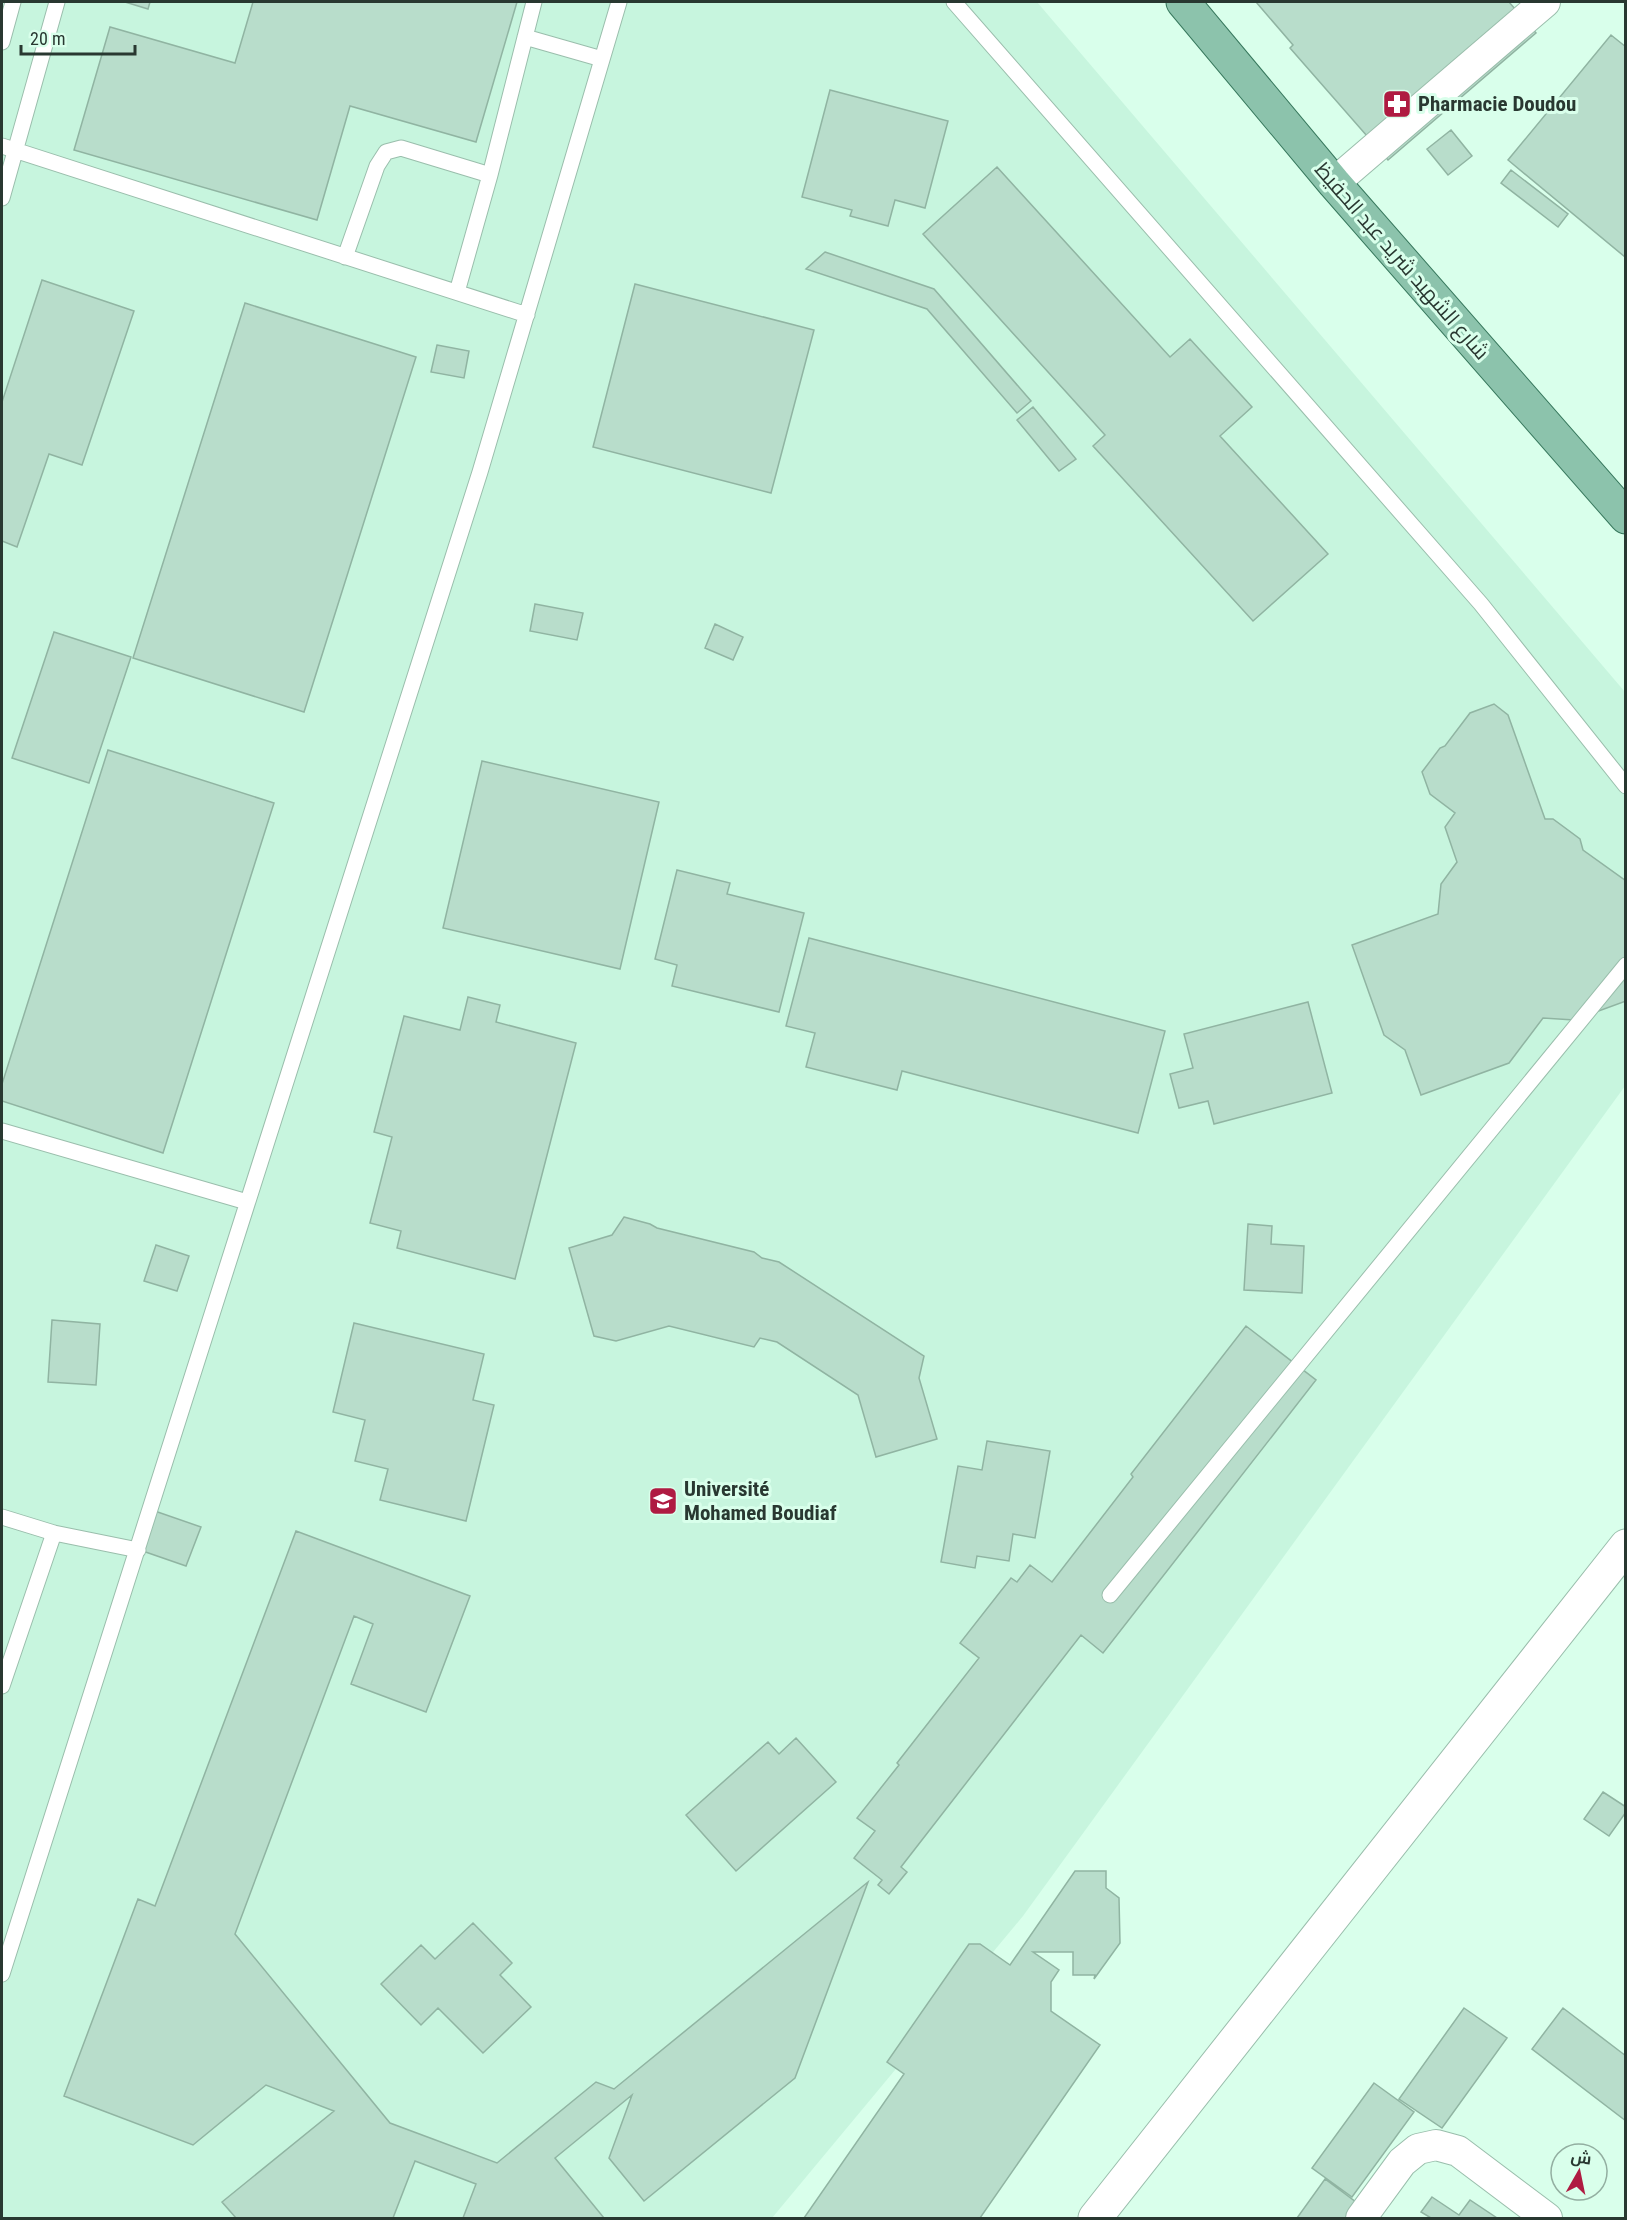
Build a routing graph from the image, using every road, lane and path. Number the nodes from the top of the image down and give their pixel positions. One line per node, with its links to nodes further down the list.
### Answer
1 (13, 2): 9 (lane)
2 (57, 2): 11 (lane)
3 (534, 2): 8 (lane)
4 (619, 2): 10 (lane)
5 (954, 2): 19 (lane)
6 (1183, 2): 13 (main road, شارع الشهيد شريد عبد الحفيظ)
7 (1545, 2): 13 (street)
8 (525, 37): 10 (lane); 12 (lane)
9 (2, 42)
10 (602, 59): 17 (lane)
11 (8, 148): 14 (lane); 15 (lane)
12 (490, 175): 15 (lane); 16 (lane)
13 (1334, 183): 18 (main road, شارع الشهيد شريد عبد الحفيظ)
14 (2, 198)
15 (345, 256): 16 (lane)
16 (457, 292): 17 (lane)
17 (527, 315): 22 (lane)
18 (1626, 517)
19 (1626, 786)
20 (1626, 965): 27 (lane)
21 (2, 1131): 22 (lane)
22 (247, 1202): 26 (lane)
23 (2, 1517): 24 (lane)
24 (54, 1533): 26 (lane); 28 (lane)
25 (1626, 1546): 30 (main road)
26 (138, 1550): 29 (lane)
27 (1110, 1594)
28 (2, 1686)
29 (2, 1974)
30 (1095, 2218)
31 (1361, 2218): 32 (street)
32 (1547, 2218)

